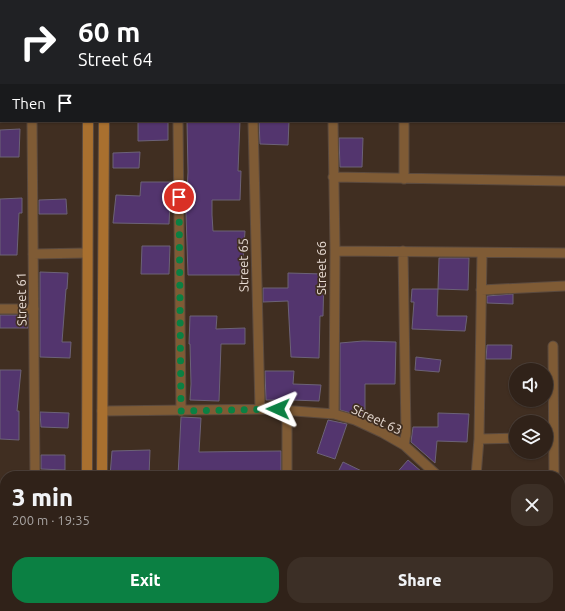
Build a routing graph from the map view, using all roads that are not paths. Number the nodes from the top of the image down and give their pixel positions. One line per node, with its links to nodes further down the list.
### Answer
1 (32, 122): 16 (street, Street 61)
2 (88, 122): 14 (street)
3 (104, 122): 24 (street)
4 (178, 122): 25 (street)
5 (253, 122): 22 (street, Street 65)
6 (333, 122): 8 (street, Street 66)
7 (404, 122): 9 (street)
8 (333, 177): 9 (street); 11 (street, Street 66)
9 (404, 179): 10 (street)
10 (565, 181)
11 (334, 250): 12 (street); 26 (street, Street 66)
12 (403, 251): 13 (street); 30 (street)
13 (482, 252): 15 (street); 18 (street)
14 (87, 253): 16 (street); 33 (street)
15 (565, 253)
16 (33, 254): 20 (street, Street 61)
17 (565, 286): 18 (street)
18 (481, 290): 29 (street)
19 (0, 309): 20 (street)
20 (34, 309): 32 (street, Street 61)
21 (553, 346): 27 (street)
22 (260, 409): 23 (street, Street 63); 25 (street, Street 63)
23 (287, 410): 26 (street, Street 63); 35 (street)
24 (102, 411): 25 (street, Street 63); 34 (street)
25 (181, 411)
26 (334, 414): 30 (street, Street 63)
27 (551, 415)
28 (509, 438): 29 (street)
29 (479, 439): 37 (street)
30 (404, 445): 36 (street, Street 63)
31 (552, 459): 38 (street)
32 (35, 471)
33 (87, 471)
34 (102, 471)
35 (287, 471)
36 (433, 471)
37 (476, 471)
38 (553, 471)
39 (199, 611): 40 (street)
40 (209, 611)

